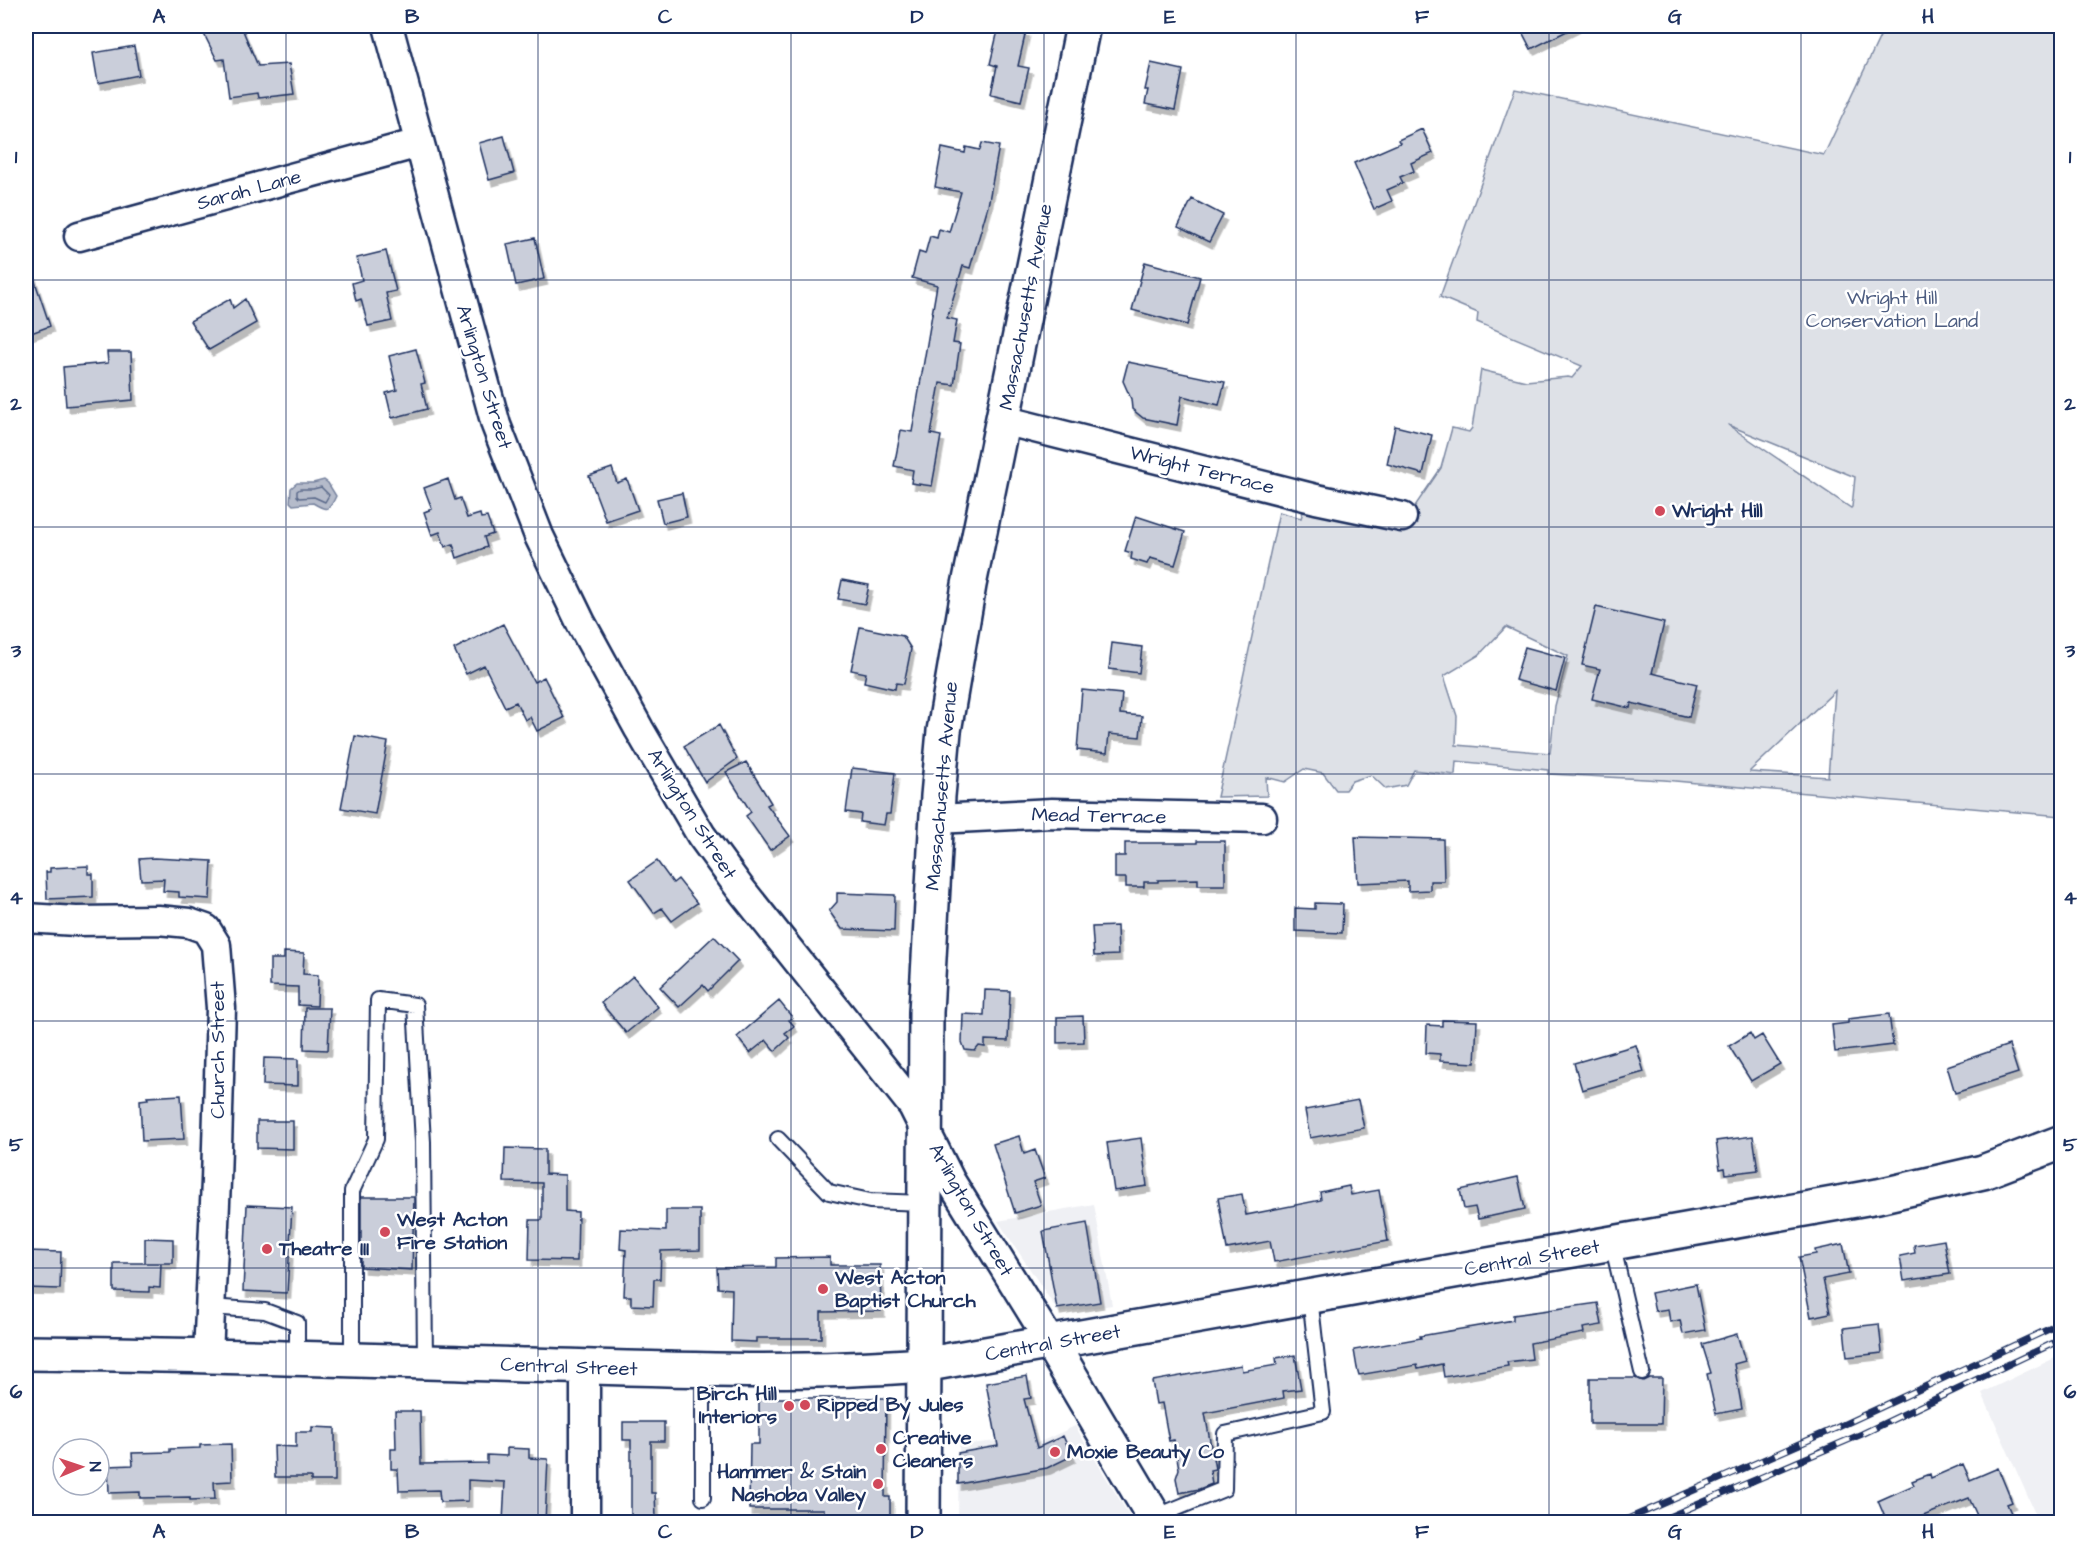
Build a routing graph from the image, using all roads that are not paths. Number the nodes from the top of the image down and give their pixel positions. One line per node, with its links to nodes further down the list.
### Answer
1 (388, 26): 3 (street, Arlington Street)
2 (1083, 26): 5 (street, Massachusetts Avenue)
3 (419, 143): 4 (street, Sarah Lane); 10 (street, Arlington Street)
4 (79, 236)
5 (1003, 420): 6 (street, Wright Terrace); 8 (street, Massachusetts Avenue)
6 (1402, 517)
7 (1262, 818): 8 (street, Mead Terrace)
8 (936, 819): 10 (street, Massachusetts Avenue)
9 (26, 918): 16 (street, Church Street)
10 (924, 1129): 13 (street, Massachusetts Avenue); 17 (street, Arlington Street)
11 (778, 1139): 13 (lane)
12 (2061, 1142): 14 (street, Central Street)
13 (924, 1203): 23 (street, Massachusetts Avenue)
14 (1612, 1243): 15 (street, Central Street); 26 (lane)
15 (1310, 1297): 17 (street, Central Street); 28 (lane)
16 (210, 1307): 19 (street, Church Street); 20 (lane)
17 (1051, 1344): 23 (street, Central Street); 28 (street, Arlington Street)
18 (26, 1353): 19 (street, Central Street)
19 (208, 1355): 20 (street, Central Street)
20 (297, 1358): 21 (street, Central Street)
21 (352, 1360): 22 (street, Central Street); 22 (lane)
22 (425, 1362): 24 (street, Central Street)
23 (923, 1365): 25 (street, Central Street); 30 (street, Massachusetts Avenue)
24 (585, 1367): 25 (street, Central Street); 29 (street)
25 (703, 1370): 27 (lane)
26 (1642, 1372)
27 (703, 1498)
28 (1155, 1520)
29 (585, 1522)
30 (923, 1522)

